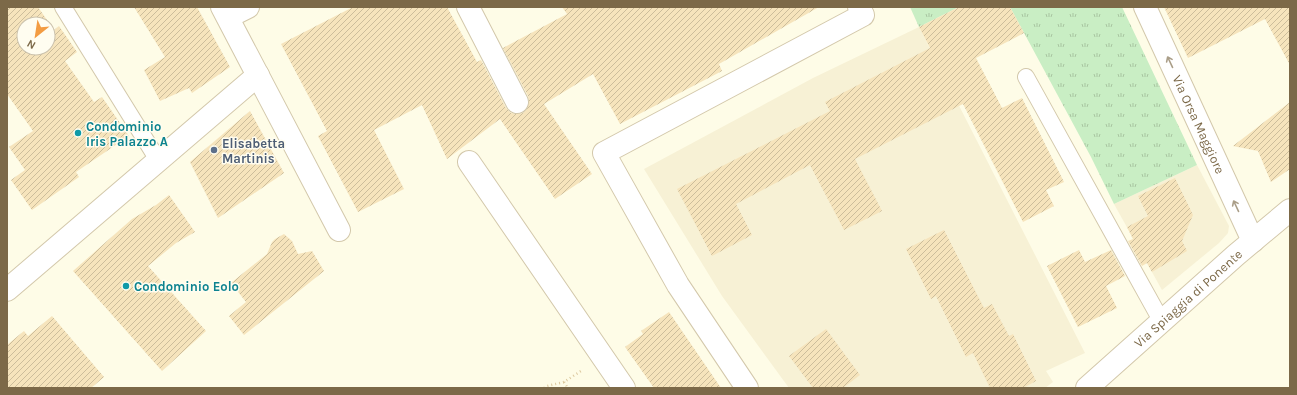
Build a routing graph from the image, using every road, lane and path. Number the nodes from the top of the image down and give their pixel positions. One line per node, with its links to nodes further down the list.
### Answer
1 (64, 7): 10 (lane)
2 (248, 7): 6 (street)
3 (468, 7): 9 (street)
4 (859, 7): 22 (street)
5 (1145, 7): 14 (street, Via Orsa Maggiore, one-way to 5)
6 (225, 12): 7 (street)
7 (258, 75): 10 (street); 13 (street)
8 (1026, 77): 16 (lane)
9 (517, 102)
10 (158, 160): 15 (street)
11 (469, 162): 17 (street)
12 (1290, 210): 14 (street, Via Spiaggia di Ponente)
13 (339, 230)
14 (1253, 241): 16 (street, Via Spiaggia di Ponente)
15 (7, 290)
16 (1162, 322): 23 (street, Via Spiaggia di Ponente)
17 (603, 356): 18 (path); 21 (street)
18 (564, 382): 19 (path); 20 (path)
19 (544, 388)
20 (568, 388)
21 (624, 388)
22 (747, 388)
23 (1088, 388)

